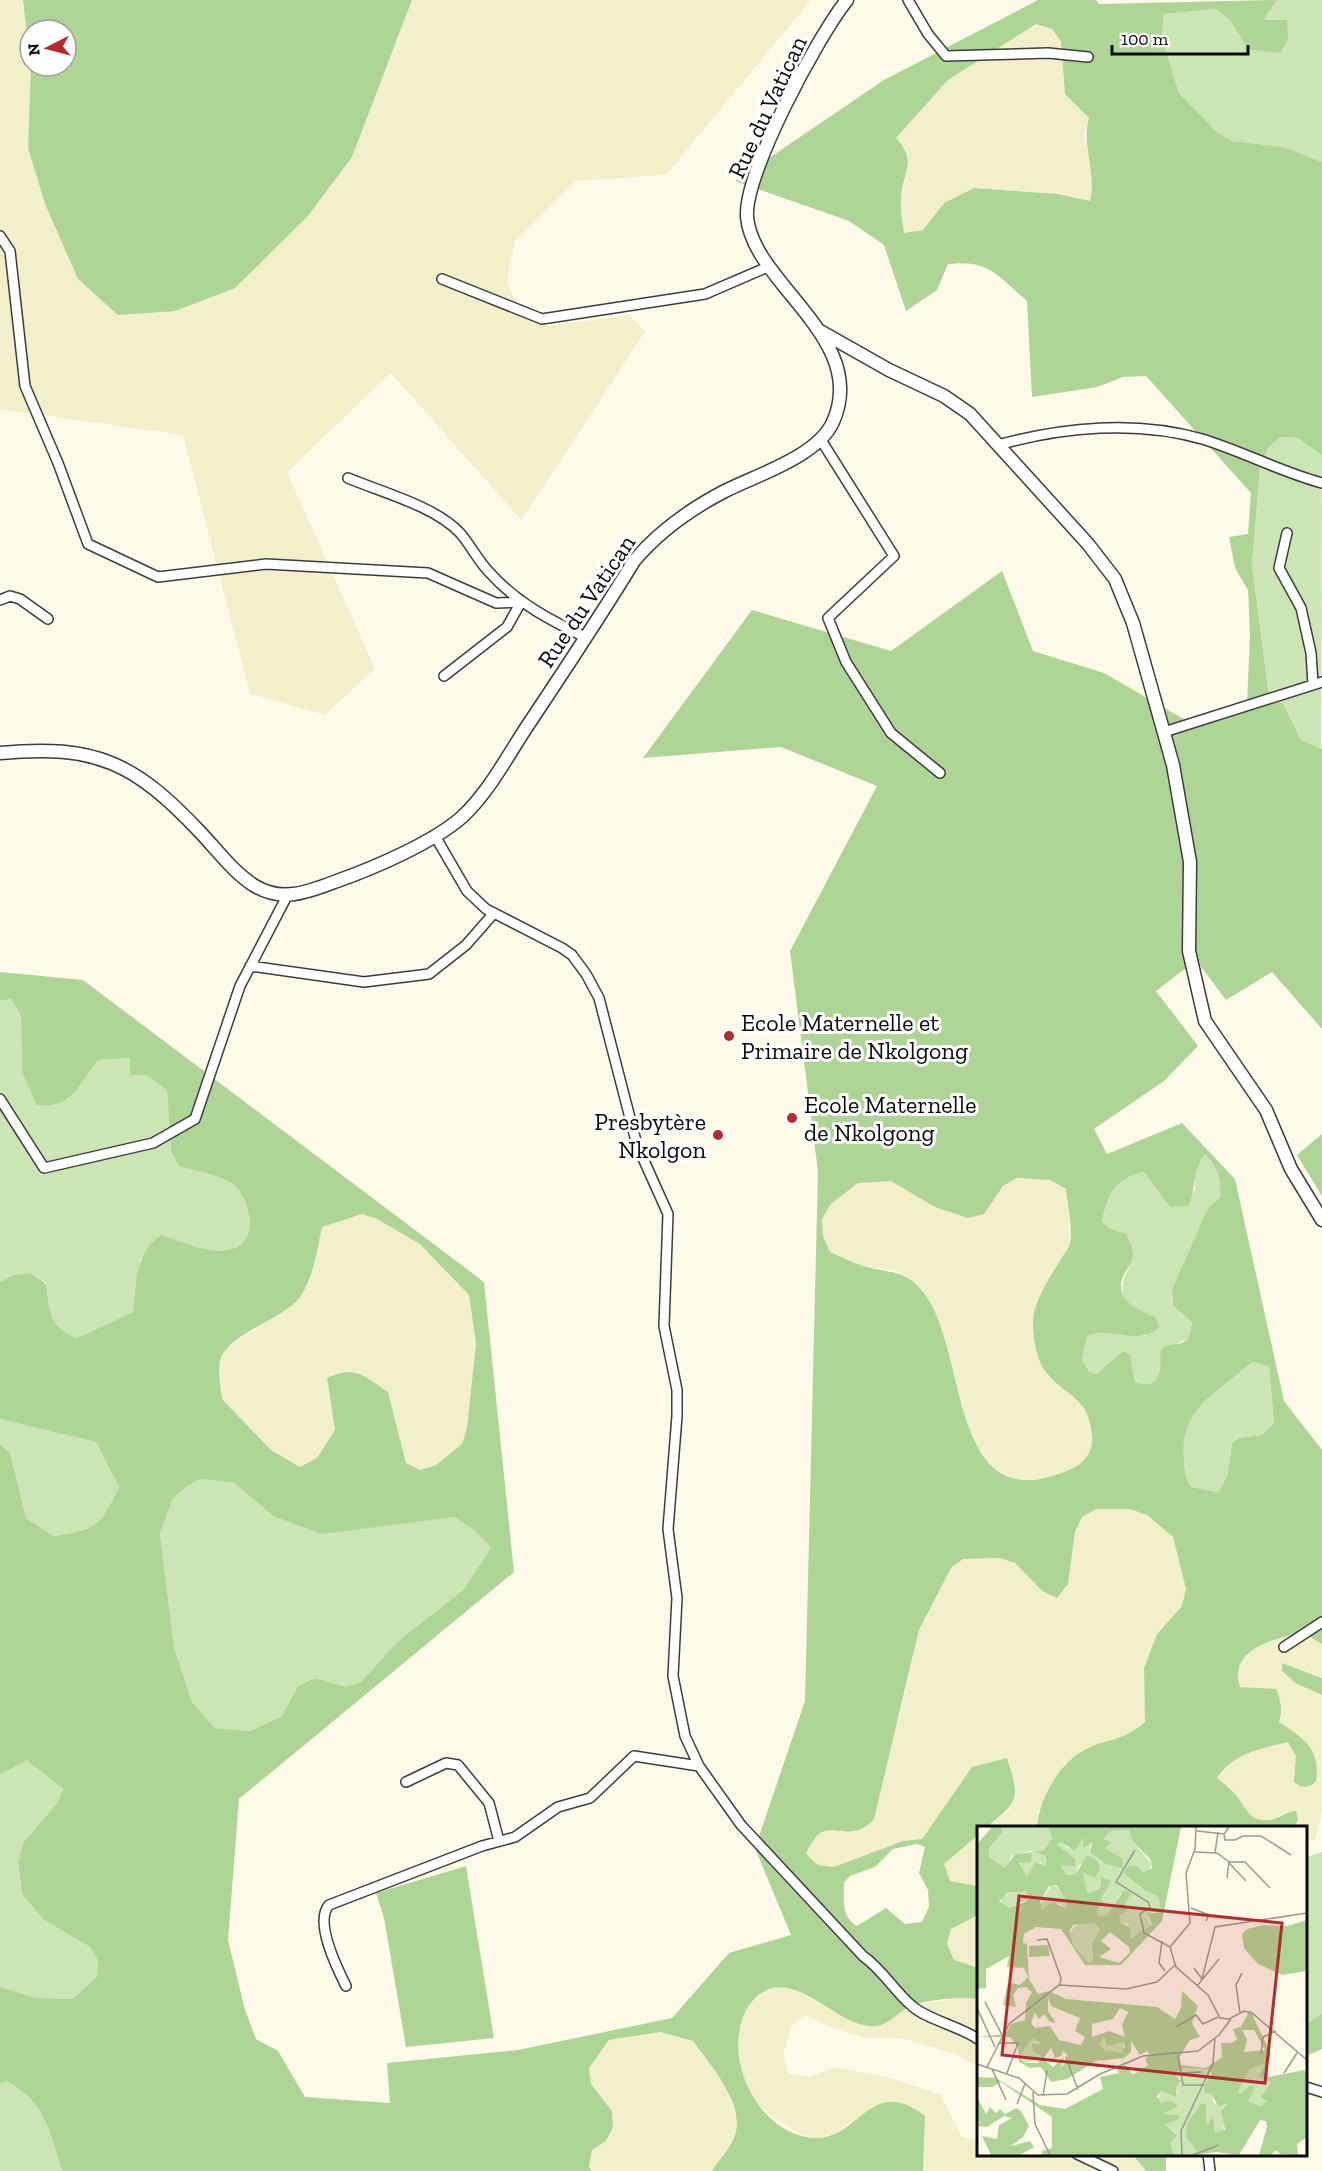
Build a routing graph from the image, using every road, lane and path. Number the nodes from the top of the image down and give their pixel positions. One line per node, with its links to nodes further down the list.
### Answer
1 (847, 0): 5 (street, Rue du Vatican)
2 (909, 0): 3 (street)
3 (1088, 57)
4 (0, 237): 14 (street)
5 (770, 266): 6 (street); 7 (street, Rue du Vatican)
6 (442, 279)
7 (819, 331): 8 (street, Rue du Vatican); 9 (street)
8 (821, 440): 16 (street, Rue du Vatican); 21 (street)
9 (998, 445): 11 (street); 19 (street)
10 (348, 478): 14 (street)
11 (1322, 483)
12 (1287, 533): 18 (street)
13 (0, 600): 15 (street)
14 (521, 602): 16 (street); 17 (street)
15 (48, 620)
16 (585, 637): 22 (street, Rue du Vatican)
17 (444, 676)
18 (1317, 683): 19 (street)
19 (1164, 732): 27 (street)
20 (0, 753): 23 (street)
21 (940, 774)
22 (435, 836): 23 (street, Rue du Vatican); 24 (street)
23 (287, 896): 25 (street)
24 (494, 913): 25 (street); 30 (street)
25 (250, 966): 26 (street)
26 (0, 1099)
27 (1322, 1220)
28 (1322, 1622): 29 (street)
29 (1284, 1647)
30 (699, 1766): 32 (street); 34 (street)
31 (406, 1782): 32 (street)
32 (499, 1841): 33 (street)
33 (345, 1986)
34 (977, 2039)
35 (1307, 2087): 36 (street)
36 (1322, 2092)
37 (1081, 2156): 39 (street)
38 (1208, 2156): 40 (street)
39 (1113, 2171)
40 (1210, 2171)

